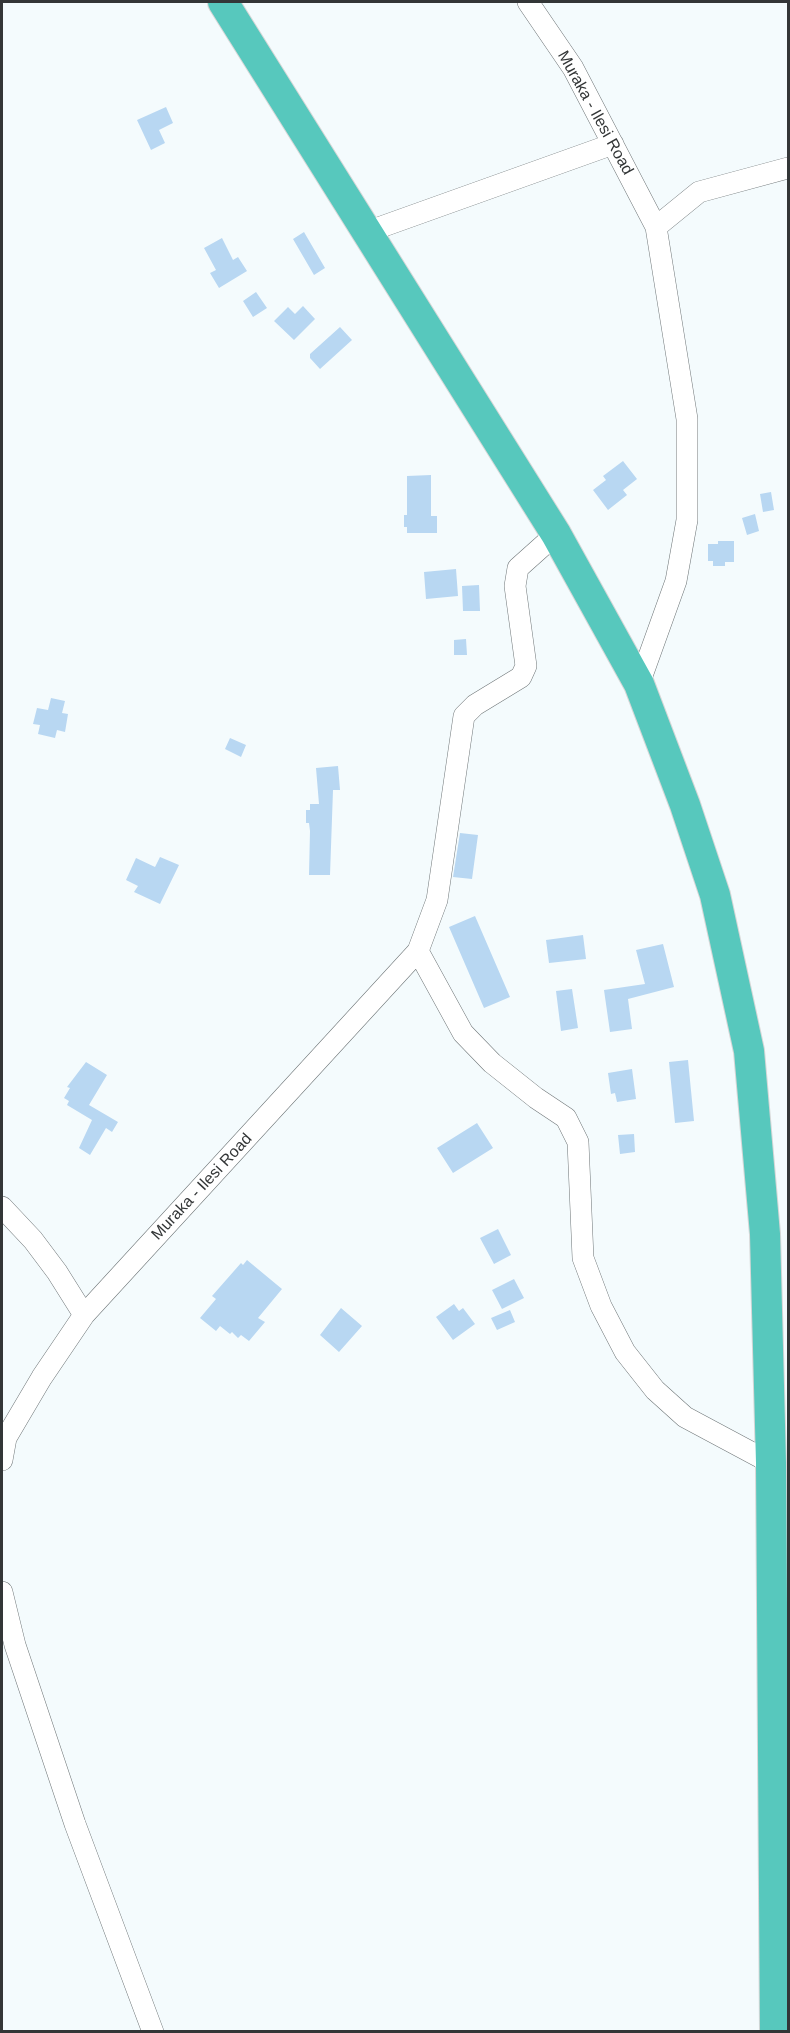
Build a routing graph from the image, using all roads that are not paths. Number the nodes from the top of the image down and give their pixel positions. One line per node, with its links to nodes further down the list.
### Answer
1 (223, 2): 6 (highway)
2 (528, 2): 3 (street, Muraka - Ilesi Road)
3 (613, 144): 5 (street, Muraka - Ilesi Road); 6 (street)
4 (789, 168): 5 (street)
5 (656, 227): 8 (street, Muraka - Ilesi Road)
6 (367, 232): 7 (highway)
7 (556, 534): 8 (highway); 9 (street, Muraka - Ilesi Road)
8 (639, 684): 14 (highway)
9 (418, 951): 11 (street, Muraka - Ilesi Road); 14 (street)
10 (2, 1207): 11 (street)
11 (84, 1315): 12 (street, Muraka - Ilesi Road)
12 (4, 1439): 13 (street)
13 (2, 1460)
14 (771, 1463): 15 (highway)
15 (780, 1555): 18 (highway)
16 (2, 1592): 17 (street)
17 (153, 2031)
18 (775, 2031)

